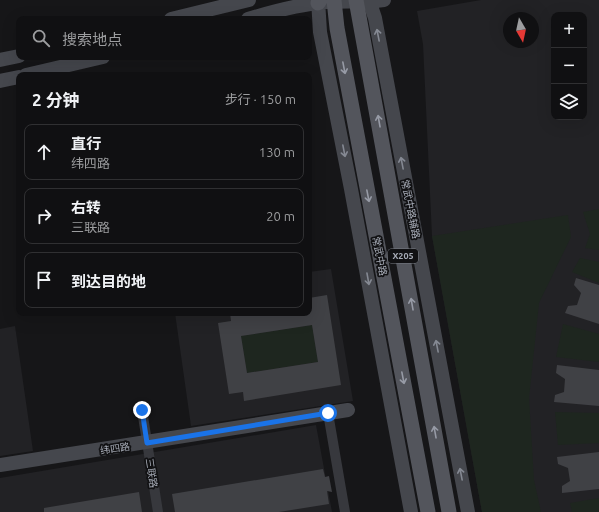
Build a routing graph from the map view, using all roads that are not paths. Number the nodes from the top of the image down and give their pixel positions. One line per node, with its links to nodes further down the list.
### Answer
1 (249, 0): 5 (street)
2 (384, 0): 4 (street)
3 (325, 1): 4 (street); 6 (street); 20 (street, one-way to 20); 21 (main road, 常武中路 / X205, one-way to 21)
4 (363, 1): 22 (main road, X205, one-way to 4); 23 (street, 常武中路辅路, one-way to 4)
5 (183, 16)
6 (258, 16)
7 (16, 57): 8 (street)
8 (0, 60)
9 (90, 60): 10 (street)
10 (39, 72)
11 (16, 77): 12 (street)
12 (0, 81)
13 (142, 410): 16 (street, 三联路)
14 (348, 410): 15 (street, 纬四路)
15 (328, 413): 16 (street, 纬四路); 19 (street)
16 (147, 443): 17 (street, 纬四路); 18 (street, 三联路)
17 (0, 465)
18 (158, 512)
19 (345, 512)
20 (411, 512)
21 (428, 512)
22 (449, 512)
23 (468, 512)

